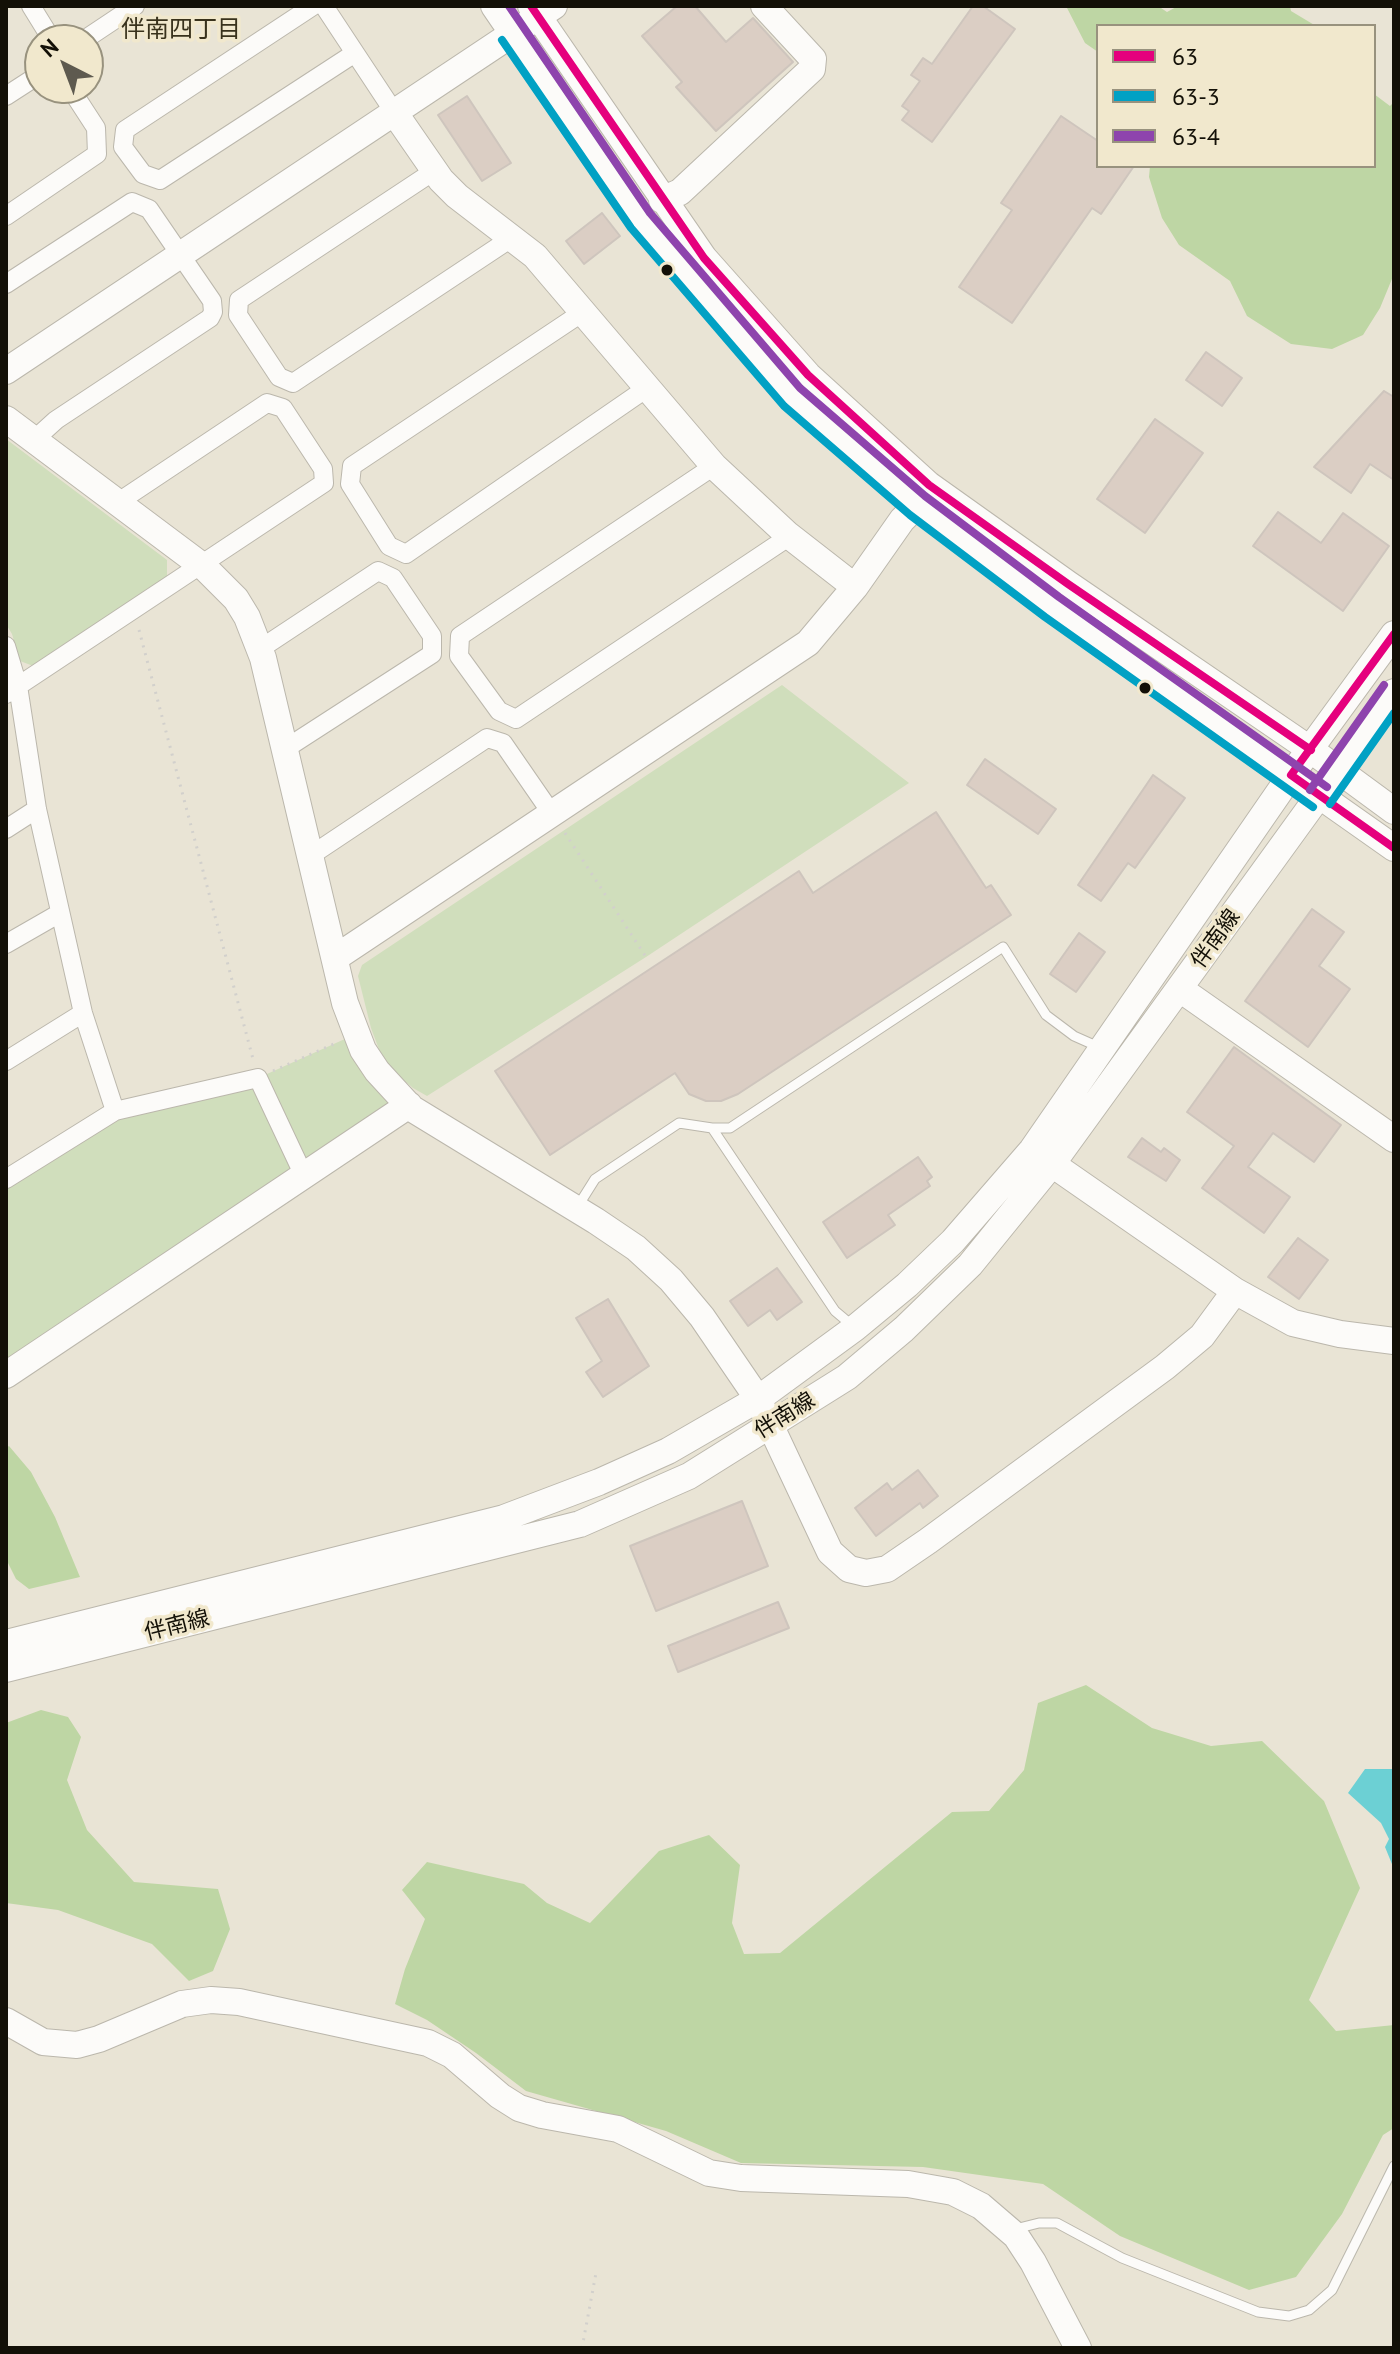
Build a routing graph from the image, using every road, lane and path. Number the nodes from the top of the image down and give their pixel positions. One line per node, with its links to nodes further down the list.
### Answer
1 (31, 6): 8 (street)
2 (135, 6): 9 (street)
3 (313, 6): 11 (street)
4 (324, 6): 11 (street)
5 (494, 6): 10 (street)
6 (764, 6): 17 (street)
7 (541, 10): 10 (street); 17 (street)
8 (42, 24)
9 (104, 27)
10 (512, 33): 15 (street); 29 (street)
11 (355, 53): 15 (street)
12 (24, 84): 13 (street)
13 (6, 96)
14 (80, 104): 18 (street)
15 (394, 112): 16 (street); 20 (street)
16 (434, 171): 19 (street); 19 (street)
17 (662, 200): 40 (street)
18 (6, 216)
19 (513, 237): 22 (street)
20 (180, 254): 21 (street); 23 (street); 26 (street)
21 (6, 284)
22 (583, 312): 24 (street); 24 (street)
23 (6, 371)
24 (647, 388): 27 (street)
25 (6, 419): 26 (street)
26 (34, 440): 28 (street)
27 (714, 466): 30 (street); 30 (street)
28 (117, 503): 31 (street); 31 (street)
29 (917, 505): 32 (street); 42 (street)
30 (790, 536): 32 (street)
31 (202, 566): 33 (street); 36 (street)
32 (855, 587): 46 (street)
33 (134, 611): 37 (street); 59 (path)
34 (1394, 634): 40 (street, 伴南線)
35 (6, 646): 37 (street)
36 (260, 649): 39 (street); 39 (street)
37 (12, 690): 44 (street)
38 (1394, 692): 41 (street, 伴南線)
39 (285, 749): 49 (street)
40 (1311, 750): 41 (street); 42 (street, 伴南線)
41 (1338, 772): 43 (street, 伴南線); 45 (street)
42 (1291, 775): 43 (street); 57 (street, 伴南線)
43 (1320, 797): 48 (street); 54 (street, 伴南線)
44 (37, 809): 47 (street); 50 (street)
45 (1394, 811)
46 (552, 814): 49 (street); 52 (path); 53 (street)
47 (6, 829)
48 (1394, 848)
49 (310, 856): 53 (street)
50 (60, 913): 51 (street); 55 (street)
51 (6, 944)
52 (646, 957)
53 (335, 958): 56 (street)
54 (1180, 989): 63 (street); 64 (street, 伴南線)
55 (83, 1013): 58 (street); 61 (street)
56 (356, 1034): 59 (path); 60 (street)
57 (1102, 1049): 62 (lane); 69 (street, 伴南線)
58 (6, 1061)
59 (258, 1078): 61 (street); 65 (street)
60 (409, 1105): 65 (street); 67 (street)
61 (115, 1111): 66 (street)
62 (712, 1128): 67 (lane); 69 (lane)
63 (1394, 1139)
64 (1052, 1164): 68 (street); 73 (street, 伴南線)
65 (305, 1178): 71 (street)
66 (6, 1179)
67 (576, 1209): 72 (street)
68 (1235, 1291): 70 (street); 73 (street)
69 (855, 1328): 72 (street, 伴南線)
70 (1391, 1335)
71 (6, 1375)
72 (758, 1399): 73 (street); 74 (street, 伴南線)
73 (771, 1425): 75 (street, 伴南線)
74 (7, 1639)
75 (6, 1669)
76 (6, 2021): 78 (street)
77 (1394, 2166): 78 (lane)
78 (1015, 2236): 81 (street)
79 (596, 2273): 80 (path)
80 (582, 2348)
81 (1078, 2348)

